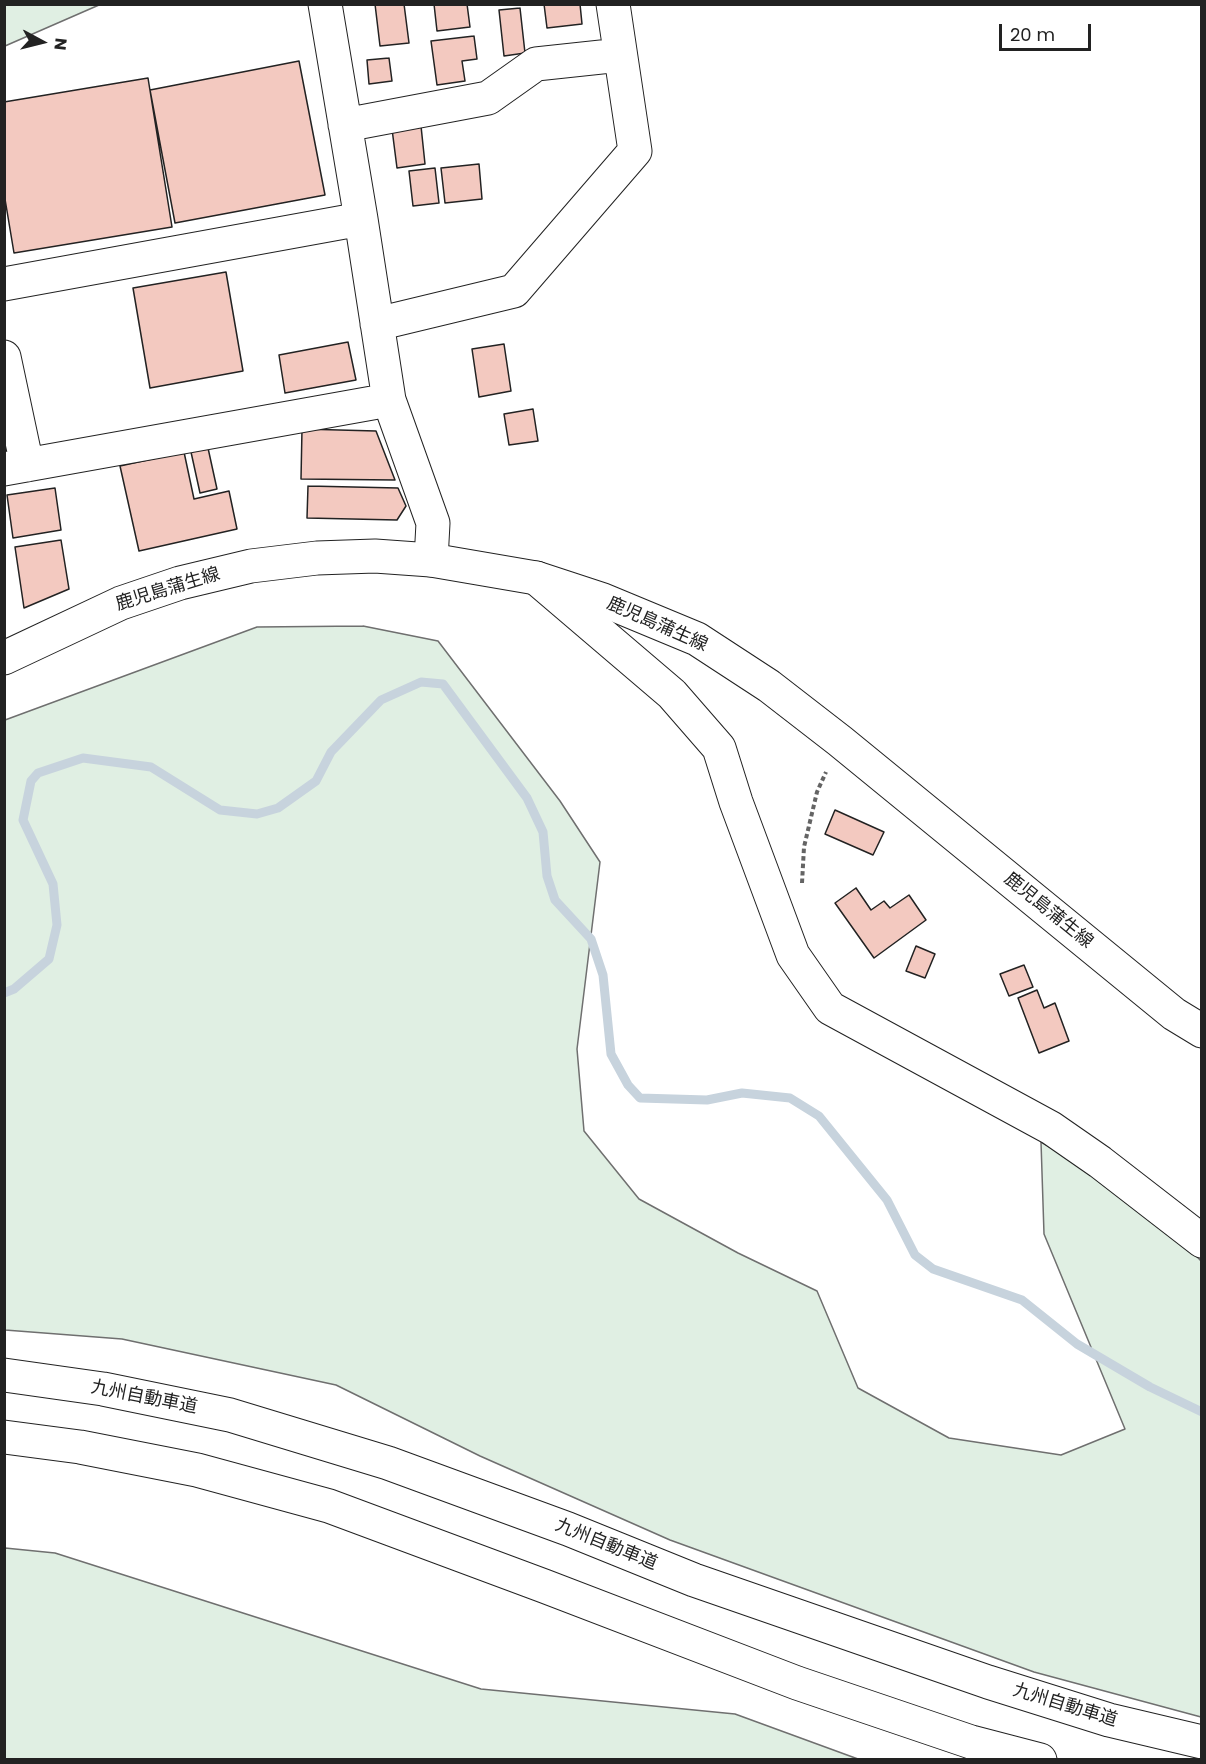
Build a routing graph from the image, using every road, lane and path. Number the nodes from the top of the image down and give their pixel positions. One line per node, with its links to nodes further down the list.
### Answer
1 (325, 4): 4 (main road)
2 (613, 4): 3 (main road)
3 (620, 55): 4 (main road); 7 (main road)
4 (345, 125): 5 (main road)
5 (362, 219): 6 (main road); 7 (main road)
6 (4, 284)
7 (377, 324): 9 (main road)
8 (4, 357): 10 (main road)
9 (389, 400): 10 (main road); 11 (main road)
10 (16, 467)
11 (432, 560): 12 (main road, 鹿児島蒲生線); 13 (main road, 鹿児島蒲生線)
12 (536, 578): 14 (main road, 鹿児島蒲生線); 17 (main road)
13 (4, 658)
14 (840, 741): 15 (path); 16 (main road, 鹿児島蒲生線)
15 (802, 887)
16 (1202, 1030)
17 (1202, 1241)
18 (4, 1375): 20 (main road, 九州自動車道)
19 (4, 1437): 21 (main road)
20 (1202, 1742)
21 (1040, 1760)

